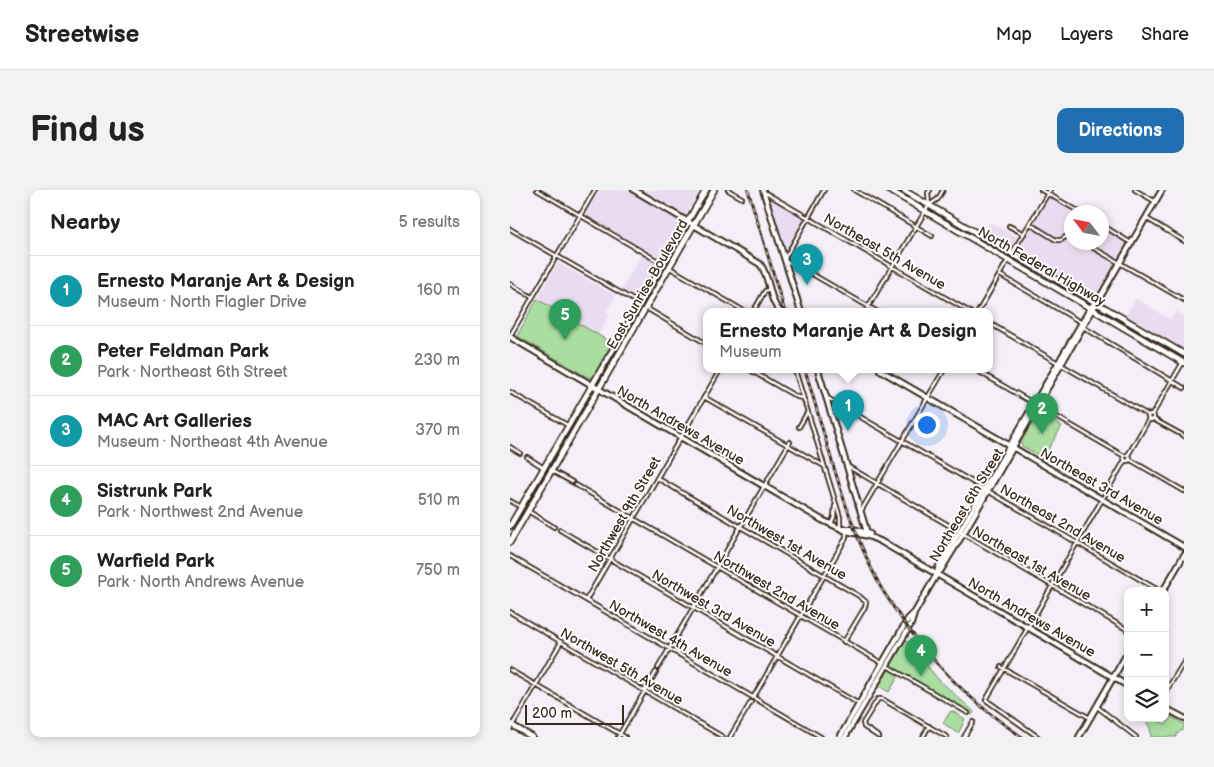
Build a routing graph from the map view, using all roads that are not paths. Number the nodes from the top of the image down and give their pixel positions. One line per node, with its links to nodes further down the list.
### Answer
1 (537, 190): 24 (street)
2 (595, 190): 24 (street)
3 (634, 190): 27 (main road)
4 (706, 190): 27 (main road, East Sunrise Boulevard)
5 (714, 190): 29 (main road, East Sunrise Boulevard)
6 (728, 190): 19 (street)
7 (824, 190): 25 (street)
8 (854, 190): 30 (street)
9 (889, 190): 23 (main road, North Federal Highway)
10 (903, 190): 21 (main road, North Federal Highway)
11 (930, 190): 21 (street)
12 (943, 190): 21 (street)
13 (1041, 190): 18 (street)
14 (1050, 190): 18 (street)
15 (1135, 190): 20 (street)
16 (1162, 190): 20 (main road, Northeast 6th Street)
17 (764, 191): 25 (street, Northeast 5th Avenue); 45 (main road)
18 (1048, 194): 22 (street); 28 (street)
19 (742, 198)
20 (1156, 202): 26 (main road, Northeast 6th Street)
21 (928, 205): 23 (street); 41 (main road, North Federal Highway)
22 (1068, 205)
23 (925, 211): 30 (street); 40 (main road, North Federal Highway)
24 (580, 215): 42 (street); 47 (street)
25 (808, 218): 45 (street); 48 (street, Northeast 5th Avenue)
26 (1146, 218): 37 (street); 38 (main road, Northeast 6th Street)
27 (688, 221): 29 (main road); 47 (main road, East Sunrise Boulevard)
28 (1030, 224): 34 (street); 36 (street)
29 (694, 225): 49 (main road, East Sunrise Boulevard); 52 (main road)
30 (916, 226): 35 (street); 48 (street)
31 (1009, 226): 34 (street)
32 (510, 229): 42 (street)
33 (1109, 229): 38 (street)
34 (1024, 234): 41 (street)
35 (932, 236)
36 (1064, 238)
37 (1184, 241)
38 (1131, 243): 46 (main road, Northeast 6th Street)
39 (1097, 250): 46 (street)
40 (998, 253): 41 (main road); 44 (main road, North Federal Highway)
41 (1012, 253): 43 (main road, North Federal Highway)
42 (556, 256): 54 (street); 57 (street)
43 (1020, 258): 44 (main road); 56 (main road, North Federal Highway)
44 (1008, 259): 50 (street); 66 (main road, North Federal Highway)
45 (785, 261): 58 (street); 63 (main road)
46 (1119, 262): 55 (street); 56 (main road, Northeast 6th Street)
47 (663, 264): 53 (main road, East Sunrise Boulevard)
48 (892, 267): 58 (street); 64 (street, Northeast 5th Avenue)
49 (670, 268): 59 (main road, East Sunrise Boulevard); 60 (street)
50 (1000, 275): 65 (street); 69 (street)
51 (510, 284): 54 (street)
52 (770, 288): 61 (street); 62 (main road)
53 (644, 296): 57 (main road, East Sunrise Boulevard); 59 (main road)
54 (532, 297): 70 (street)
55 (1184, 300)
56 (1096, 302): 66 (main road, Northeast 6th Street); 72 (main road, North Federal Highway)
57 (640, 304): 67 (main road); 82 (main road, East Sunrise Boulevard)
58 (869, 307)
59 (646, 308): 67 (main road, East Sunrise Boulevard); 71 (street)
60 (739, 308)
61 (755, 308)
62 (778, 308)
63 (800, 308)
64 (963, 308)
65 (980, 308)
66 (1092, 308): 69 (main road, Northeast 6th Street); 72 (main road, North Federal Highway)
67 (640, 318): 84 (main road, East Sunrise Boulevard)
68 (993, 325): 73 (street)
69 (1082, 325): 73 (main road, Northeast 6th Street); 81 (street)
70 (510, 336): 82 (main road, North Andrews Avenue)
71 (703, 342)
72 (1184, 359): 81 (street)
73 (1060, 364): 90 (main road, Northeast 6th Street); 92 (street)
74 (718, 373): 86 (street, Northwest 9th Street)
75 (755, 373): 88 (street)
76 (796, 373): 88 (street)
77 (819, 373): 87 (main road)
78 (885, 373): 89 (main road, Northeast 3rd Avenue)
79 (942, 373): 89 (street)
80 (981, 373): 90 (street)
81 (1172, 380): 83 (street); 92 (street)
82 (592, 386): 84 (main road, North Andrews Avenue); 93 (main road, East Sunrise Boulevard)
83 (1184, 388)
84 (598, 389): 96 (main road, North Andrews Avenue); 108 (main road, East Sunrise Boulevard)
85 (510, 392): 93 (street)
86 (704, 397): 96 (street, Northwest 9th Street); 98 (street)
87 (826, 397): 97 (street, Northeast 2nd Avenue); 106 (main road)
88 (803, 398): 91 (street)
89 (928, 398): 97 (street); 99 (main road, Northeast 3rd Avenue)
90 (1036, 405): 99 (main road, Northeast 6th Street); 104 (street)
91 (808, 412): 94 (street); 105 (street)
92 (1150, 418): 95 (street); 103 (street)
93 (569, 426): 107 (main road, East Sunrise Boulevard)
94 (799, 427)
95 (1184, 436)
96 (680, 437): 109 (street, Northwest 9th Street); 114 (main road, North Andrews Avenue)
97 (902, 441): 112 (street); 115 (street, Northeast 2nd Avenue)
98 (789, 444): 105 (street); 114 (street)
99 (1012, 446): 115 (main road, Northeast 6th Street); 117 (main road, Northeast 3rd Avenue)
100 (510, 447): 101 (street)
101 (520, 453)
102 (527, 457): 107 (street)
103 (1129, 457): 104 (street); 116 (street)
104 (1125, 458): 117 (street)
105 (824, 466): 119 (street)
106 (849, 467): 112 (street, Northeast 1st Avenue); 122 (main road)
107 (544, 468): 110 (main road); 120 (main road, East Sunrise Boulevard)
108 (552, 471): 110 (main road, East Sunrise Boulevard); 111 (street)
109 (657, 478): 123 (street, Northwest 9th Street); 128 (street, Northwest 1st Avenue)
110 (545, 482): 121 (main road, East Sunrise Boulevard)
111 (572, 482)
112 (878, 484): 122 (street); 132 (street, Northeast 1st Avenue)
113 (576, 485): 123 (street, Northwest 2nd Avenue)
114 (764, 486): 125 (main road, North Andrews Avenue); 128 (street)
115 (986, 490): 132 (main road, Northeast 6th Street); 135 (street, Northeast 2nd Avenue)
116 (1184, 491)
117 (1102, 500): 135 (street); 136 (main road, Northeast 3rd Avenue)
118 (510, 501): 120 (street)
119 (835, 502): 125 (street); 130 (street)
120 (521, 507): 126 (main road, East Sunrise Boulevard)
121 (528, 511): 127 (street); 134 (main road, East Sunrise Boulevard)
122 (861, 511): 124 (main road)
123 (633, 518): 139 (street, Northwest 9th Street); 140 (street, Northwest 2nd Avenue)
124 (864, 518): 131 (main road); 133 (main road)
125 (830, 524): 130 (main road, North Andrews Avenue)
126 (510, 526)
127 (554, 526)
128 (741, 526): 140 (street); 142 (street, Northwest 1st Avenue)
129 (560, 530): 139 (street, Northwest 3rd Avenue)
130 (843, 530): 131 (main road, North Andrews Avenue); 133 (main road, North Andrews Avenue); 142 (street)
131 (863, 531): 133 (main road, North Andrews Avenue)
132 (961, 533): 141 (main road, Northeast 6th Street); 143 (street, Northeast 1st Avenue)
133 (868, 535): 141 (main road, North Andrews Avenue)
134 (510, 542)
135 (1077, 543): 143 (street); 144 (street, Northeast 2nd Avenue)
136 (1184, 547)
137 (1184, 555): 145 (main road)
138 (510, 556): 146 (street, Northwest 4th Avenue)
139 (609, 559): 146 (street, Northwest 9th Street); 147 (street, Northwest 3rd Avenue)
140 (717, 567): 147 (street); 149 (street, Northwest 2nd Avenue)
141 (937, 574): 150 (main road, North Andrews Avenue); 158 (main road, Northeast 6th Street)
142 (824, 575): 149 (street); 153 (street, Northwest 1st Avenue)
143 (1052, 586): 150 (street); 151 (street, Northeast 1st Avenue)
144 (1154, 587)
145 (1164, 587)
146 (586, 600): 154 (street, Northwest 4th Avenue)
147 (693, 608): 154 (street); 155 (street, Northwest 3rd Avenue)
148 (510, 612): 152 (street, Northwest 5th Avenue)
149 (801, 616): 153 (street, Northwest 2nd Avenue); 155 (street)
150 (1028, 627): 160 (street); 163 (main road, North Andrews Avenue)
151 (1124, 628)
152 (561, 642): 165 (street); 167 (street, Northwest 5th Avenue)
153 (844, 642): 158 (street, Northwest 2nd Avenue)
154 (669, 649): 159 (street); 168 (street, Northwest 4th Avenue)
155 (777, 656): 168 (street); 170 (street, Northwest 3rd Avenue)
156 (1124, 659): 163 (main road)
157 (1184, 662): 166 (street)
158 (885, 665): 170 (main road); 173 (street, Northwest 2nd Avenue); 187 (main road)
159 (658, 668)
160 (1003, 668): 174 (street); 191 (street)
161 (510, 670): 165 (street)
162 (656, 672): 167 (street)
163 (1113, 677): 164 (main road, North Andrews Avenue); 171 (main road)
164 (1124, 684)
165 (536, 685): 177 (street); 179 (street)
166 (1169, 687)
167 (645, 691): 179 (street); 183 (street, Northwest 5th Avenue)
168 (753, 698): 185 (street, Northwest 4th Avenue)
169 (750, 702): 184 (street)
170 (859, 704): 186 (main road)
171 (1096, 706): 174 (main road); 193 (street)
172 (1169, 710): 175 (main road)
173 (968, 713)
174 (1090, 718): 192 (main road)
175 (1184, 718)
176 (973, 722): 180 (street)
177 (511, 726): 181 (main road)
178 (929, 726): 188 (street); 189 (street); 190 (street)
179 (619, 736): 182 (street)
180 (966, 736)
181 (532, 737)
182 (625, 737)
183 (723, 737)
184 (730, 737)
185 (821, 737)
186 (840, 737)
187 (845, 737)
188 (879, 737)
189 (923, 737)
190 (947, 737)
191 (1038, 737)
192 (1078, 737)
193 (1136, 737)

